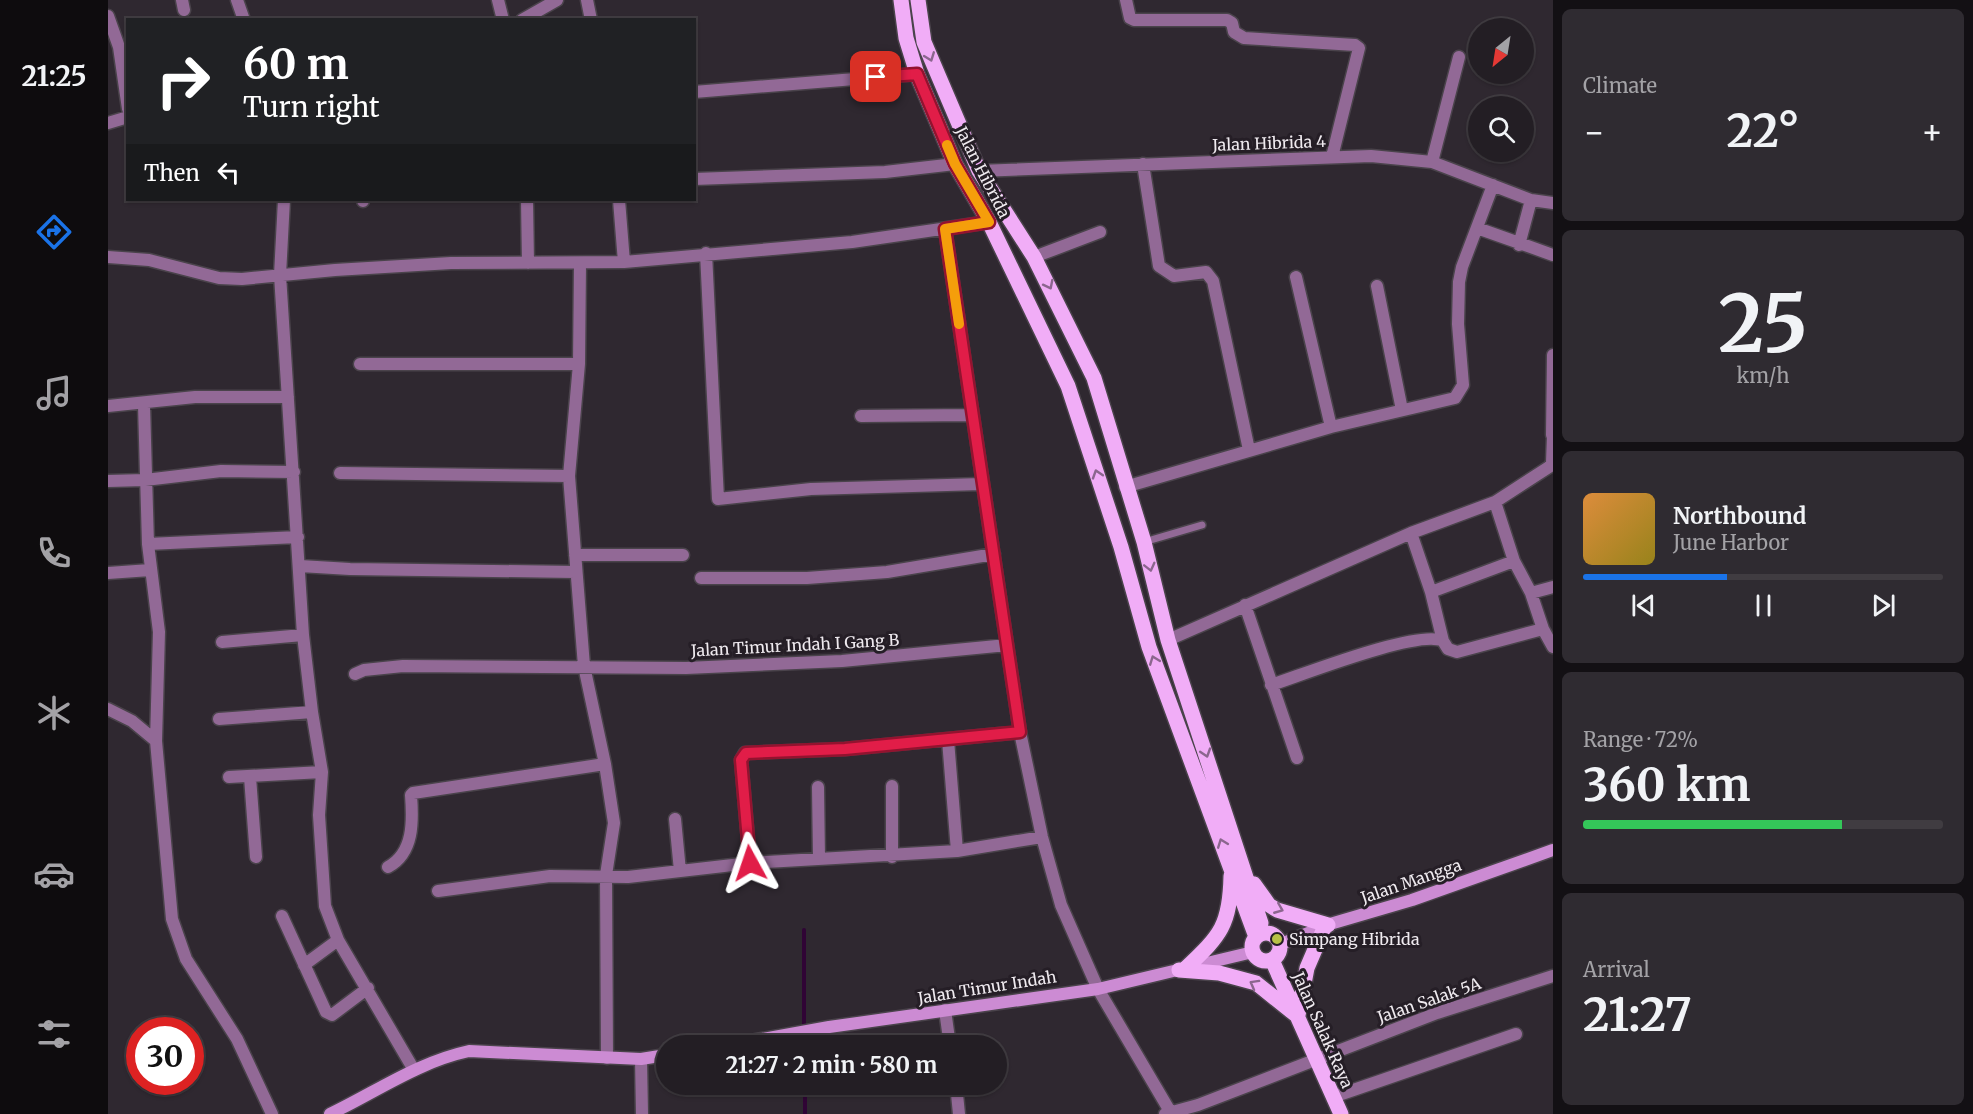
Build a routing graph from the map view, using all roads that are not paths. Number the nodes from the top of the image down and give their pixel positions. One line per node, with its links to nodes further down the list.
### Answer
1 (237, 0): 9 (street)
2 (498, 0): 10 (street)
3 (556, 0): 11 (street)
4 (587, 0): 12 (street)
5 (901, 0): 14 (main road, Jalan Hibrida)
6 (918, 0): 23 (main road, one-way to 23)
7 (1126, 0): 19 (street)
8 (108, 16): 16 (street)
9 (243, 18)
10 (502, 18)
11 (525, 18)
12 (591, 18)
13 (1459, 57): 20 (street)
14 (917, 74): 15 (street); 21 (main road, Jalan Hibrida)
15 (696, 92)
16 (126, 95)
17 (126, 118): 18 (street)
18 (108, 123)
19 (1332, 157): 20 (street, Jalan Hibrida 4); 22 (street, Jalan Hibrida 4)
20 (1432, 162): 25 (street, Jalan Hibrida 4)
21 (955, 164): 24 (street); 31 (main road, Jalan Hibrida)
22 (1143, 164): 23 (street, Jalan Hibrida 4); 59 (street)
23 (979, 171): 39 (main road)
24 (696, 179)
25 (1493, 185): 26 (street, Jalan Hibrida 4); 32 (street)
26 (1531, 200): 30 (street, Jalan Hibrida 4); 35 (street)
27 (284, 201): 43 (street)
28 (527, 201): 41 (street)
29 (619, 201): 40 (street)
30 (1553, 203)
31 (989, 222): 33 (street); 50 (main road, Jalan Hibrida)
32 (1477, 228): 35 (street); 54 (street)
33 (945, 229): 36 (street); 55 (street)
34 (1100, 232): 39 (street)
35 (1520, 244): 37 (street)
36 (706, 253): 40 (street); 65 (street)
37 (1553, 255)
38 (108, 257): 43 (street)
39 (1034, 257): 49 (main road, one-way to 49)
40 (624, 262): 42 (street)
41 (528, 263): 42 (street); 43 (street)
42 (580, 264): 47 (street)
43 (280, 275): 51 (street)
44 (1296, 278): 57 (street)
45 (1377, 286): 54 (street)
46 (1553, 356): 58 (street)
47 (579, 363): 48 (street); 62 (street)
48 (360, 364)
49 (1094, 378): 50 (main road); 66 (main road)
50 (1068, 386): 118 (main road, Jalan Hibrida, one-way to 50)
51 (288, 397): 52 (street); 60 (street)
52 (144, 405): 53 (street); 63 (street)
53 (108, 406)
54 (1402, 410): 57 (street)
55 (971, 415): 56 (street); 65 (street)
56 (861, 416)
57 (1331, 427): 59 (street)
58 (1553, 435): 67 (street)
59 (1249, 450): 66 (street)
60 (294, 472): 63 (street); 70 (street)
61 (340, 473): 62 (street)
62 (569, 476): 74 (street)
63 (145, 480): 64 (street); 72 (street)
64 (108, 481)
65 (981, 484): 73 (street)
66 (1125, 487): 71 (main road)
67 (1495, 502): 69 (street); 76 (street)
68 (1202, 525): 71 (lane)
69 (1410, 533): 83 (street); 85 (street)
70 (298, 537): 72 (street); 77 (street)
71 (1144, 543): 88 (main road, one-way to 88)
72 (148, 544): 78 (street)
73 (994, 554): 81 (street); 91 (street)
74 (575, 555): 75 (street); 79 (street)
75 (683, 555)
76 (1514, 561): 83 (street); 84 (street)
77 (300, 566): 79 (street); 87 (street)
78 (150, 570): 80 (street); 101 (street)
79 (575, 572): 93 (street)
80 (108, 573)
81 (701, 578)
82 (1553, 586): 84 (street)
83 (1431, 592): 89 (street)
84 (1531, 593): 86 (street)
85 (1245, 605): 88 (street); 95 (street)
86 (1543, 629): 89 (street); 92 (street)
87 (303, 634): 90 (street); 97 (street)
88 (1168, 639): 118 (main road, one-way to 118)
89 (1443, 641): 95 (street)
90 (222, 642)
91 (1007, 645): 93 (street, Jalan Timur Indah I Gang B); 99 (street)
92 (1553, 647)
93 (584, 666): 94 (street, Jalan Timur Indah I Gang B); 103 (street)
94 (355, 674)
95 (1271, 686): 102 (street)
96 (108, 709): 101 (street)
97 (312, 712): 98 (street); 104 (street)
98 (219, 719)
99 (1020, 732): 100 (street); 110 (street)
100 (948, 740): 112 (street); 116 (street)
101 (156, 741): 148 (street)
102 (1297, 758)
103 (605, 764): 117 (street); 120 (street)
104 (322, 772): 106 (street); 124 (street)
105 (229, 777): 106 (street)
106 (250, 777): 114 (street)
107 (892, 786): 113 (street)
108 (818, 787): 115 (street)
109 (675, 819): 119 (street)
110 (1042, 837): 112 (street); 132 (street)
111 (1553, 850): 123 (street, Jalan Mangga)
112 (957, 851): 113 (street)
113 (892, 856): 115 (street)
114 (256, 857)
115 (819, 859): 116 (street)
116 (750, 863): 119 (street)
117 (388, 867)
118 (1238, 869): 123 (main road, one-way to 123); 125 (main road); 129 (main road)
119 (681, 871): 120 (street)
120 (606, 876): 121 (street); 139 (street)
121 (438, 891)
122 (282, 916): 128 (street)
123 (1327, 926): 126 (street, Jalan Mangga); 134 (main road)
124 (338, 940): 128 (street); 131 (street)
125 (1258, 941): 126 (main road); 127 (main road); 129 (street, Jalan Timur Indah)
126 (1281, 945): 127 (main road)
127 (1272, 960): 134 (main road, Jalan Salak Raya)
128 (304, 965): 131 (street)
129 (1183, 969): 132 (street, Jalan Timur Indah); 134 (main road, one-way to 129)
130 (1553, 976): 140 (street, Jalan Salak 5A)
131 (368, 988): 142 (street)
132 (1098, 989): 133 (street, Jalan Timur Indah); 147 (street)
133 (945, 1010): 136 (street, Jalan Timur Indah); 137 (street)
134 (1299, 1017): 140 (main road, Jalan Salak Raya)
135 (1516, 1034): 144 (street)
136 (786, 1035)
137 (948, 1035)
138 (656, 1057): 141 (street)
139 (607, 1058): 141 (street); 142 (street)
140 (1317, 1058): 144 (main road, Jalan Salak Raya); 145 (street, Jalan Salak 5A)
141 (641, 1059): 149 (street)
142 (414, 1070): 146 (street)
143 (957, 1095): 150 (street)
144 (1334, 1097): 151 (main road, Jalan Salak Raya)
145 (1199, 1109): 147 (street, Jalan Salak 5A)
146 (335, 1113)
147 (1168, 1113)
148 (272, 1114)
149 (642, 1114)
150 (959, 1114)
151 (1341, 1114)

